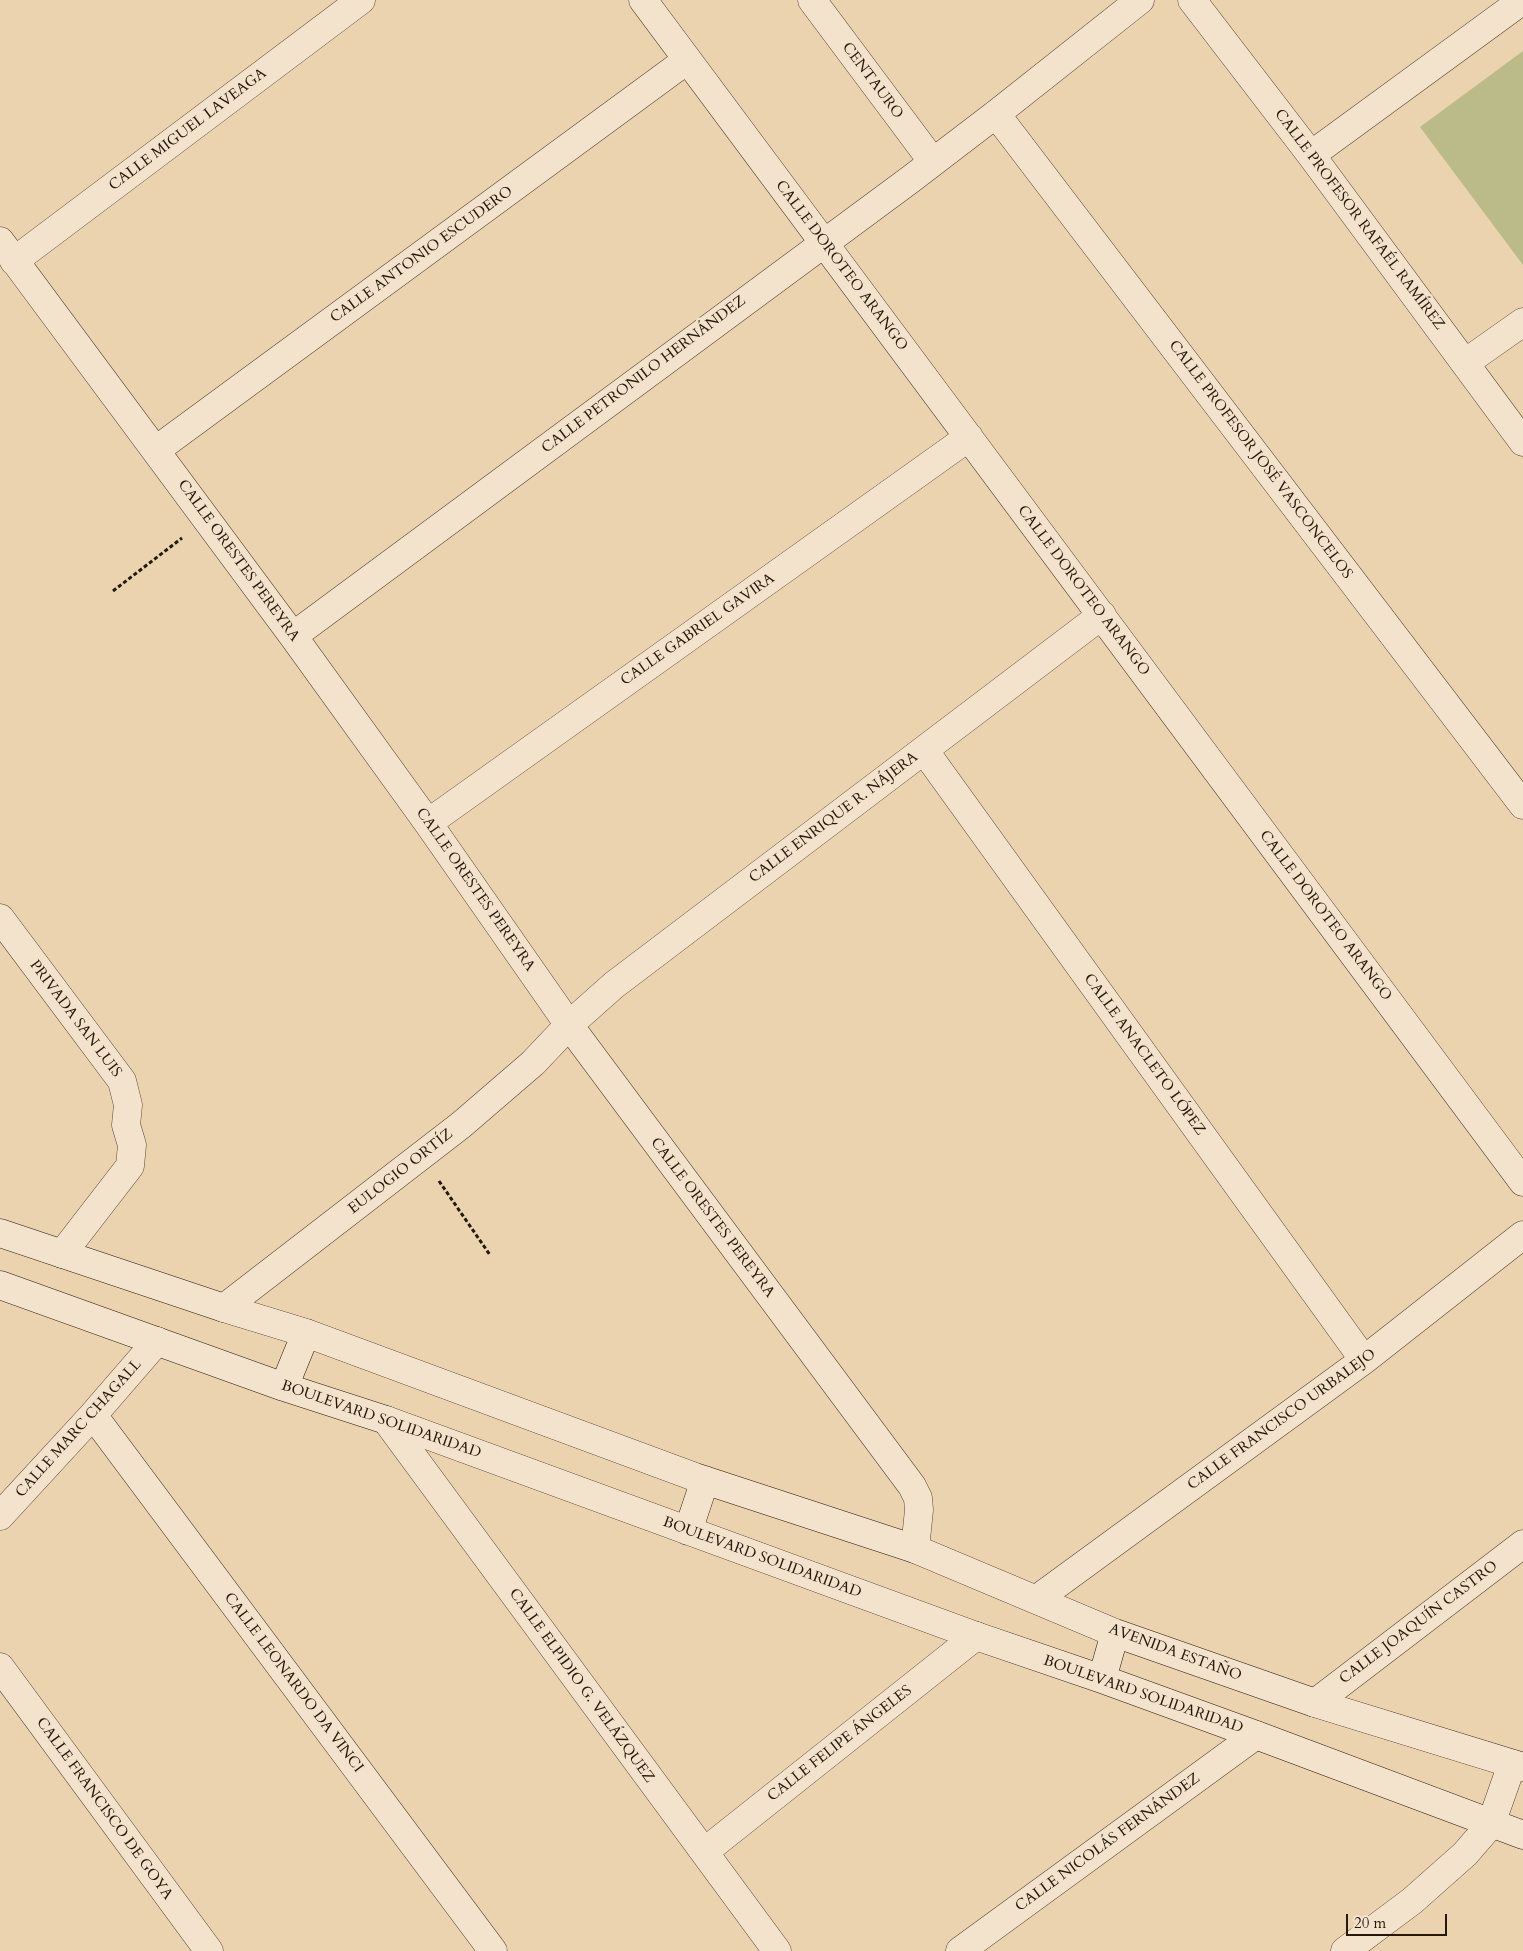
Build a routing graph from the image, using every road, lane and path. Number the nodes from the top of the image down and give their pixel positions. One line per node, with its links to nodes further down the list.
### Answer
1 (361, 0): 12 (street, CALLE MIGUEL LAVEAGA)
2 (643, 0): 7 (street, CALLE DOROTEO ARANGO)
3 (812, 0): 10 (street, CENTAURO)
4 (1140, 0): 8 (street, CALLE PETRONILO HERNÁNDEZ)
5 (1192, 0): 9 (street, CALLE PROFESOR RAFAÉL RAMÍREZ)
6 (1522, 0): 9 (street)
7 (687, 60): 11 (street, CALLE DOROTEO ARANGO); 17 (street, CALLE ANTONIO ESCUDERO)
8 (996, 114): 10 (street, CALLE PETRONILO HERNÁNDEZ); 23 (street, CALLE PROFESOR JOSÉ VASCONCELOS)
9 (1311, 155): 14 (street, CALLE PROFESOR RAFAÉL RAMÍREZ)
10 (933, 162): 11 (street, CALLE PETRONILO HERNÁNDEZ)
11 (823, 242): 15 (street, CALLE DOROTEO ARANGO); 21 (street, CALLE PETRONILO HERNÁNDEZ)
12 (7, 251): 17 (street, CALLE ORESTES PEREYRA)
13 (1523, 322): 14 (street)
14 (1465, 363): 16 (street, CALLE PROFESOR RAFAÉL RAMÍREZ)
15 (969, 437): 20 (street, CALLE DOROTEO ARANGO); 24 (street, CALLE GABRIEL GAVIRA)
16 (1523, 442)
17 (156, 450): 18 (street, CALLE ORESTES PEREYRA)
18 (206, 519): 19 (path); 21 (street, CALLE ORESTES PEREYRA)
19 (113, 591)
20 (1102, 615): 22 (street, CALLE ENRIQUE R. NÁJERA); 28 (street, CALLE DOROTEO ARANGO)
21 (293, 636): 24 (street, CALLE ORESTES PEREYRA)
22 (924, 750): 26 (street, CALLE ENRIQUE R. NÁJERA); 37 (street, CALLE ANACLETO LÓPEZ)
23 (1523, 806)
24 (428, 823): 26 (street, CALLE ORESTES PEREYRA)
25 (0, 918): 31 (street, PRIVADA SAN LUIS)
26 (569, 1025): 27 (street, EULOGIO ORTÍZ); 45 (street, CALLE ORESTES PEREYRA)
27 (422, 1155): 32 (path); 34 (street, EULOGIO ORTÍZ)
28 (1523, 1182)
29 (0, 1233): 31 (street)
30 (1523, 1235): 37 (street, CALLE FRANCISCO URBALEJO)
31 (62, 1254): 34 (street)
32 (490, 1255)
33 (0, 1285): 36 (street, BOULEVARD SOLIDARIDAD)
34 (224, 1308): 35 (street)
35 (306, 1333): 38 (street); 41 (street)
36 (157, 1341): 38 (street, BOULEVARD SOLIDARIDAD); 39 (street, CALLE MARC CHAGALL)
37 (1364, 1360): 46 (street, CALLE FRANCISCO URBALEJO)
38 (284, 1386): 40 (street, BOULEVARD SOLIDARIDAD)
39 (93, 1415): 42 (street, CALLE MARC CHAGALL); 58 (street, CALLE LEONARDO DA VINCI)
40 (386, 1420): 43 (street, BOULEVARD SOLIDARIDAD); 56 (street, CALLE ELPIDIO G. VELÁZQUEZ)
41 (705, 1480): 43 (street); 45 (street)
42 (0, 1516)
43 (688, 1530): 48 (street, BOULEVARD SOLIDARIDAD)
44 (1523, 1544): 51 (street, CALLE JOAQUÍN CASTRO)
45 (915, 1549): 46 (street)
46 (1037, 1599): 47 (street, AVENIDA ESTAÑO)
47 (1115, 1633): 50 (street); 51 (street, AVENIDA ESTAÑO)
48 (976, 1636): 50 (street, BOULEVARD SOLIDARIDAD); 56 (street, CALLE FELIPE ÁNGELES)
49 (0, 1667): 57 (street, CALLE FRANCISCO DE GOYA)
50 (1102, 1679): 52 (street, BOULEVARD SOLIDARIDAD)
51 (1315, 1703): 53 (street)
52 (1256, 1735): 54 (street, BOULEVARD SOLIDARIDAD); 60 (street, CALLE NICOLÁS FERNÁNDEZ)
53 (1518, 1766): 54 (street)
54 (1491, 1824): 55 (street, BOULEVARD SOLIDARIDAD); 61 (street)
55 (1523, 1834)
56 (704, 1852): 59 (street, CALLE ELPIDIO G. VELÁZQUEZ)
57 (209, 1951)
58 (493, 1951)
59 (777, 1951)
60 (960, 1951)
61 (1345, 1951)

